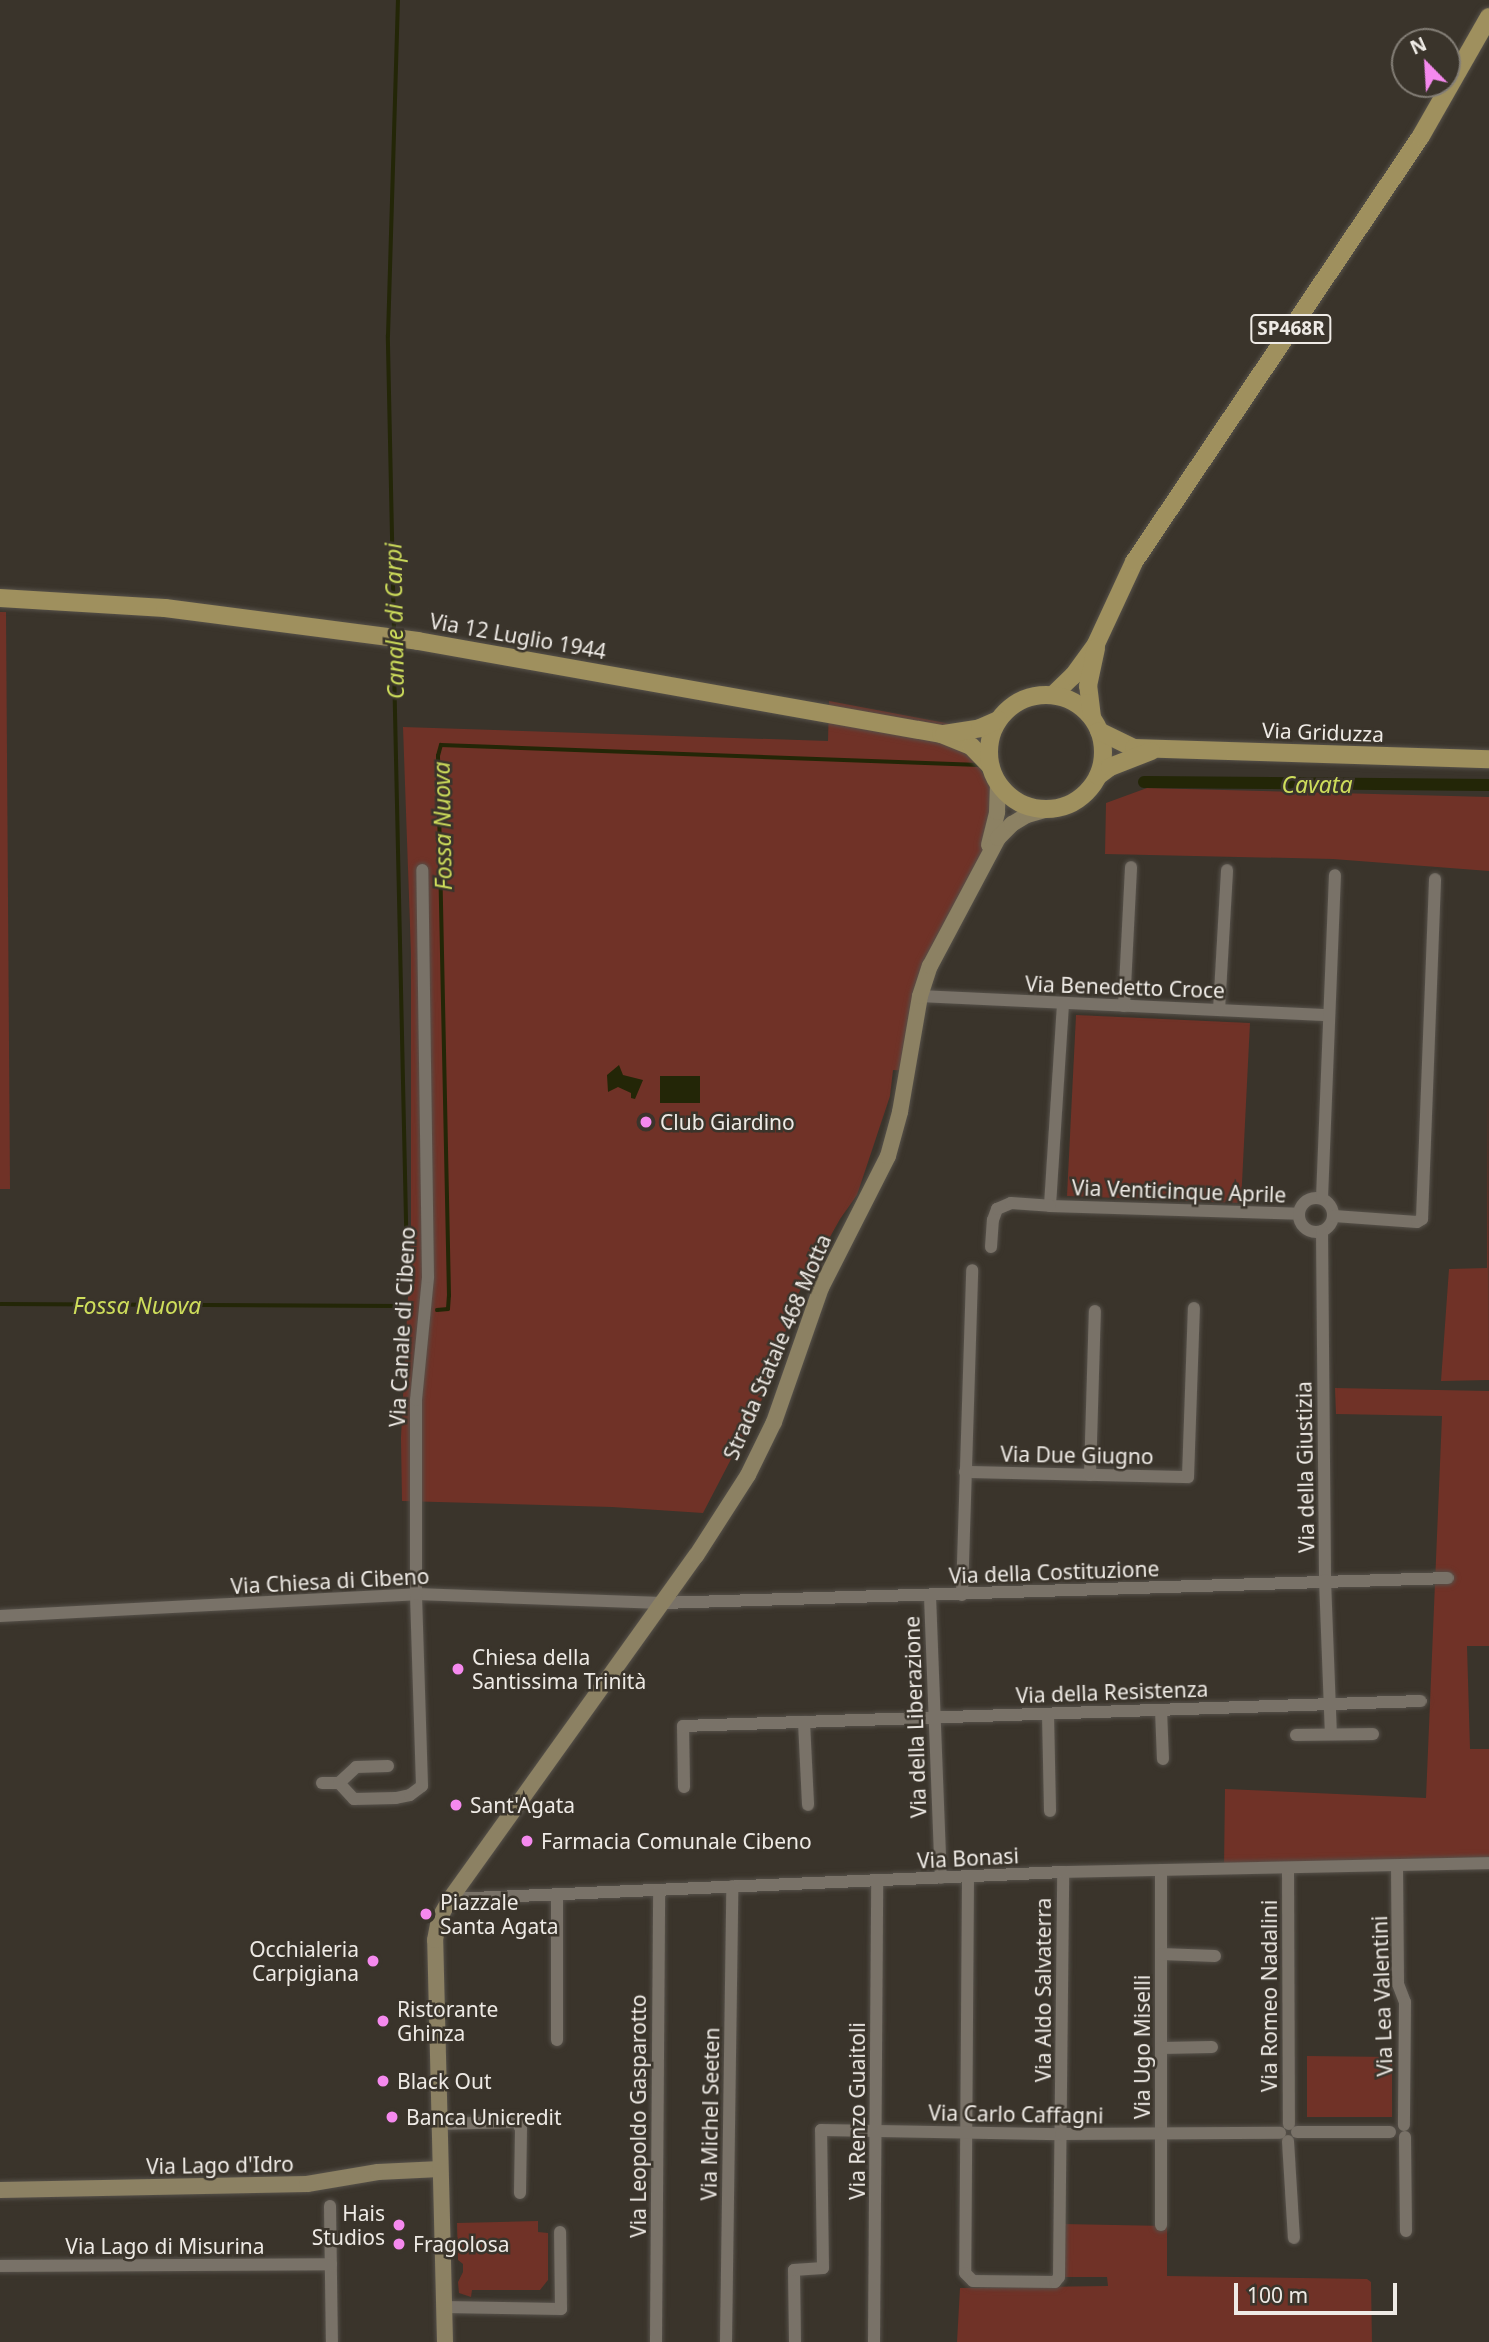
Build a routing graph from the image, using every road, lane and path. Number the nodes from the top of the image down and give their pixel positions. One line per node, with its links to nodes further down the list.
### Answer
1 (1489, 17): 3 (main road, SP468R)
2 (0, 598): 7 (main road, Via 12 Luglio 1944)
3 (1096, 644): 4 (main road, SP468R); 6 (main road, SP468R)
4 (1053, 695): 5 (main road); 6 (main road)
5 (998, 720): 7 (main road); 10 (main road)
6 (1096, 724): 8 (main road, Via Griduzza); 11 (main road, SP468R)
7 (941, 734): 10 (main road)
8 (1155, 750): 9 (main road, Via Griduzza); 11 (main road, Via Griduzza)
9 (1489, 759)
10 (994, 774): 12 (main road); 13 (main road)
11 (1098, 776): 12 (main road)
12 (1048, 809): 13 (main road)
13 (985, 858): 19 (main road, Strada Statale 468 Motta)
14 (1131, 867): 21 (street)
15 (422, 870): 37 (street, Via Canale di Cibeno)
16 (1227, 870): 22 (street)
17 (1335, 875): 23 (street)
18 (1435, 879): 27 (street)
19 (920, 996): 20 (street, Via Benedetto Croce); 40 (main road, Strada Statale 468 Motta)
20 (1063, 1004): 21 (street, Via Benedetto Croce); 25 (street, Via Venticinque Aprile)
21 (1124, 1006): 22 (street, Via Benedetto Croce)
22 (1219, 1010): 23 (street, Via Benedetto Croce)
23 (1329, 1015): 24 (street)
24 (1322, 1198): 26 (street); 27 (street)
25 (1050, 1206): 26 (street, Via Venticinque Aprile); 29 (street)
26 (1299, 1214): 28 (street)
27 (1334, 1216): 28 (street)
28 (1322, 1231): 36 (street, Via della Giustizia)
29 (991, 1247)
30 (972, 1270): 33 (street)
31 (1194, 1308): 34 (street, Via Due Giugno)
32 (1095, 1311): 34 (street)
33 (965, 1472): 34 (street, Via Due Giugno); 38 (street)
34 (1090, 1475)
35 (1448, 1578): 36 (street, Via della Costituzione)
36 (1325, 1580): 38 (street, Via della Costituzione); 43 (street, Via della Giustizia)
37 (416, 1594): 40 (street, Via Chiesa di Cibeno); 41 (street, Via Chiesa di Cibeno); 54 (street, Via Canale di Cibeno)
38 (962, 1595): 39 (street, Via della Costituzione)
39 (930, 1596): 40 (street, Via della Costituzione); 46 (street, Via della Liberazione)
40 (662, 1603): 69 (main road, Strada Statale 468 Motta)
41 (0, 1616)
42 (1421, 1701): 43 (street, Via della Resistenza)
43 (1332, 1703): 44 (street, Via della Resistenza); 48 (street, Via della Giustizia)
44 (1161, 1710): 45 (street, Via della Resistenza); 51 (street)
45 (1048, 1714): 46 (street, Via della Resistenza); 57 (street)
46 (933, 1718): 47 (street, Via della Resistenza); 63 (street, Via della Liberazione)
47 (804, 1722): 55 (street, Via della Resistenza); 56 (street)
48 (1331, 1734): 49 (street); 50 (street)
49 (1373, 1734)
50 (1296, 1735)
51 (1163, 1759)
52 (388, 1766): 54 (street)
53 (322, 1783): 54 (street)
54 (339, 1783)
55 (684, 1787)
56 (808, 1805)
57 (1050, 1811)
58 (1489, 1864): 59 (street, Via Bonasi)
59 (1397, 1866): 60 (street, Via Bonasi); 76 (street, Via Lea Valentini)
60 (1288, 1868): 61 (street, Via Bonasi); 79 (street, Via Romeo Nadalini)
61 (1161, 1870): 62 (street, Via Bonasi); 70 (street, Via Ugo Miselli)
62 (1063, 1872): 64 (street, Via Bonasi); 80 (street, Via Aldo Salvaterra)
63 (941, 1878): 64 (street, Via Bonasi); 65 (street, Via Bonasi)
64 (968, 1878): 78 (street)
65 (877, 1881): 66 (street, Via Bonasi); 77 (street, Via Renzo Guaitoli)
66 (732, 1886): 67 (street, Via Bonasi); 96 (street, Via Michel Seeten)
67 (659, 1890): 68 (street, Via Bonasi); 95 (street, Via Leopoldo Gasparotto)
68 (557, 1896): 69 (street, Via Bonasi); 72 (street)
69 (450, 1899): 75 (main road, Strada Statale 468 Motta)
70 (1161, 1955): 71 (street); 74 (street, Via Ugo Miselli)
71 (1214, 1956)
72 (558, 2040)
73 (1212, 2047): 74 (street)
74 (1161, 2048): 81 (street, Via Ugo Miselli)
75 (439, 2124): 82 (main road, Strada Statale 468 Motta); 84 (street)
76 (1404, 2131): 79 (street, Via Carlo Caffagni); 87 (street, Via Lea Valentini)
77 (877, 2132): 78 (street, Via Carlo Caffagni); 97 (street, Via Carlo Caffagni); 98 (street, Via Renzo Guaitoli)
78 (967, 2132): 80 (street, Via Carlo Caffagni); 80 (street, Via Aldo Salvaterra)
79 (1289, 2132): 81 (street, Via Carlo Caffagni); 89 (street, Via Romeo Nadalini)
80 (1061, 2134): 81 (street, Via Carlo Caffagni)
81 (1161, 2134): 86 (street, Via Ugo Miselli)
82 (440, 2169): 83 (main road, Via Lago d'Idro); 92 (main road, Strada Statale 468 Motta)
83 (0, 2190)
84 (520, 2193)
85 (330, 2206): 90 (street)
86 (1161, 2225)
87 (1406, 2231)
88 (560, 2232): 92 (street)
89 (1294, 2238)
90 (331, 2264): 91 (street, Via Lago di Misurina); 93 (street)
91 (0, 2266)
92 (444, 2307): 94 (main road, Strada Statale 468 Motta)
93 (332, 2342)
94 (445, 2342)
95 (656, 2342)
96 (726, 2342)
97 (795, 2342)
98 (874, 2342)

